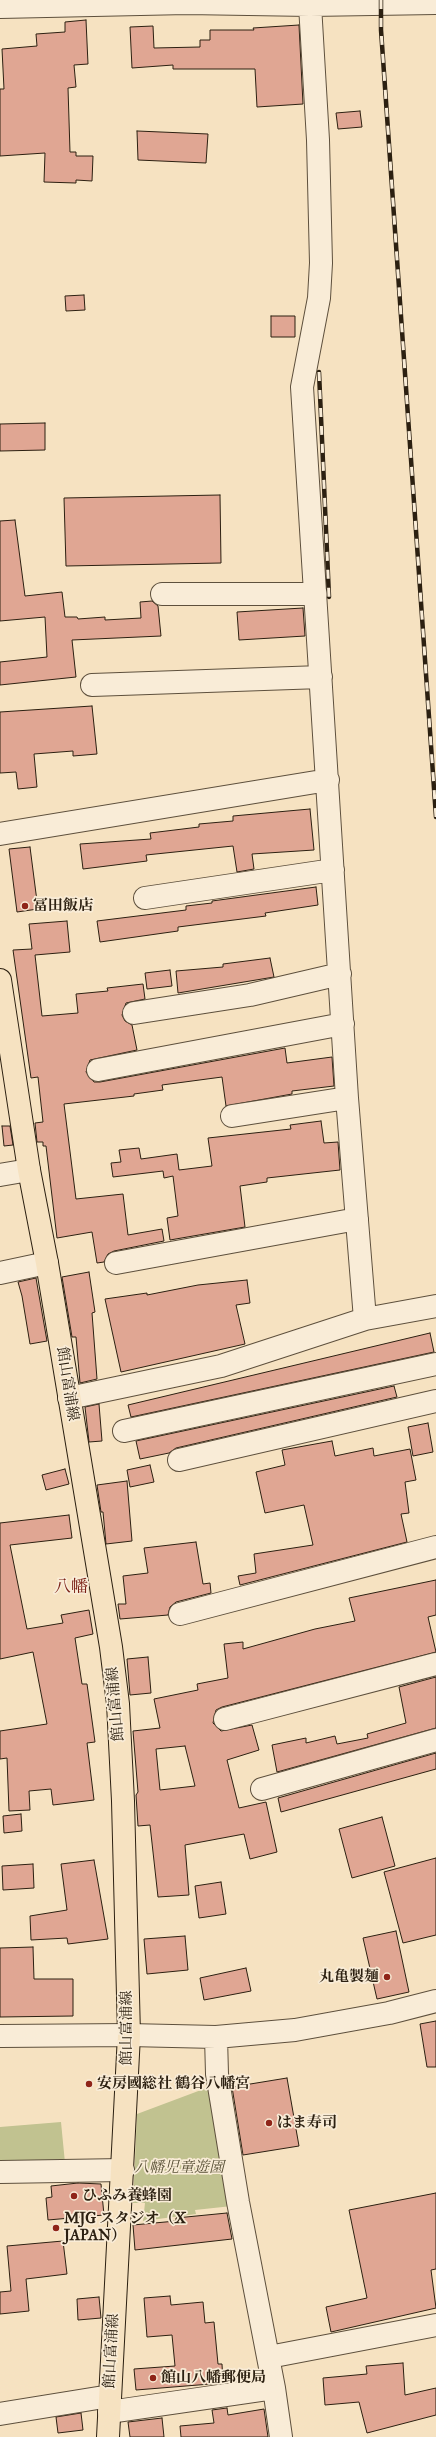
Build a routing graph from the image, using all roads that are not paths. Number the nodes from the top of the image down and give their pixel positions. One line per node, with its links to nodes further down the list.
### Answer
1 (187, 2): 3 (street); 4 (street)
2 (436, 3): 3 (street)
3 (310, 5): 6 (street)
4 (0, 7)
5 (162, 594): 6 (street)
6 (316, 594): 7 (street)
7 (321, 677): 8 (street); 9 (street)
8 (92, 685)
9 (328, 780): 10 (street); 11 (street)
10 (0, 834)
11 (333, 870): 12 (street); 13 (street)
12 (145, 898)
13 (340, 974): 15 (street); 16 (street)
14 (0, 980): 20 (main road, 館山富浦線)
15 (134, 1013)
16 (343, 1024): 17 (street); 18 (street)
17 (98, 1070)
18 (348, 1098): 19 (street); 22 (street)
19 (232, 1116)
20 (29, 1170): 21 (street); 23 (main road, 館山富浦線)
21 (0, 1175)
22 (358, 1219): 24 (street); 27 (street)
23 (47, 1263): 25 (street); 29 (main road, 館山富浦線)
24 (116, 1263)
25 (0, 1273)
26 (436, 1306): 27 (street)
27 (365, 1319): 29 (street)
28 (436, 1364): 31 (street)
29 (70, 1398): 40 (main road, 館山富浦線)
30 (436, 1401): 32 (street)
31 (124, 1431)
32 (179, 1460)
33 (436, 1547): 34 (street)
34 (180, 1614)
35 (436, 1664): 36 (street)
36 (225, 1719)
37 (436, 1740): 38 (street)
38 (262, 1789)
39 (436, 2001): 42 (street)
40 (129, 2035): 41 (street); 42 (street); 43 (main road, 館山富浦線)
41 (0, 2036)
42 (216, 2037): 46 (street)
43 (123, 2170): 44 (street); 48 (main road, 館山富浦線)
44 (0, 2172)
45 (436, 2325): 46 (street)
46 (269, 2357): 47 (street)
47 (274, 2388): 48 (street); 51 (street)
48 (109, 2404): 49 (street); 50 (main road, 館山富浦線)
49 (0, 2414)
50 (108, 2437)
51 (281, 2437)

